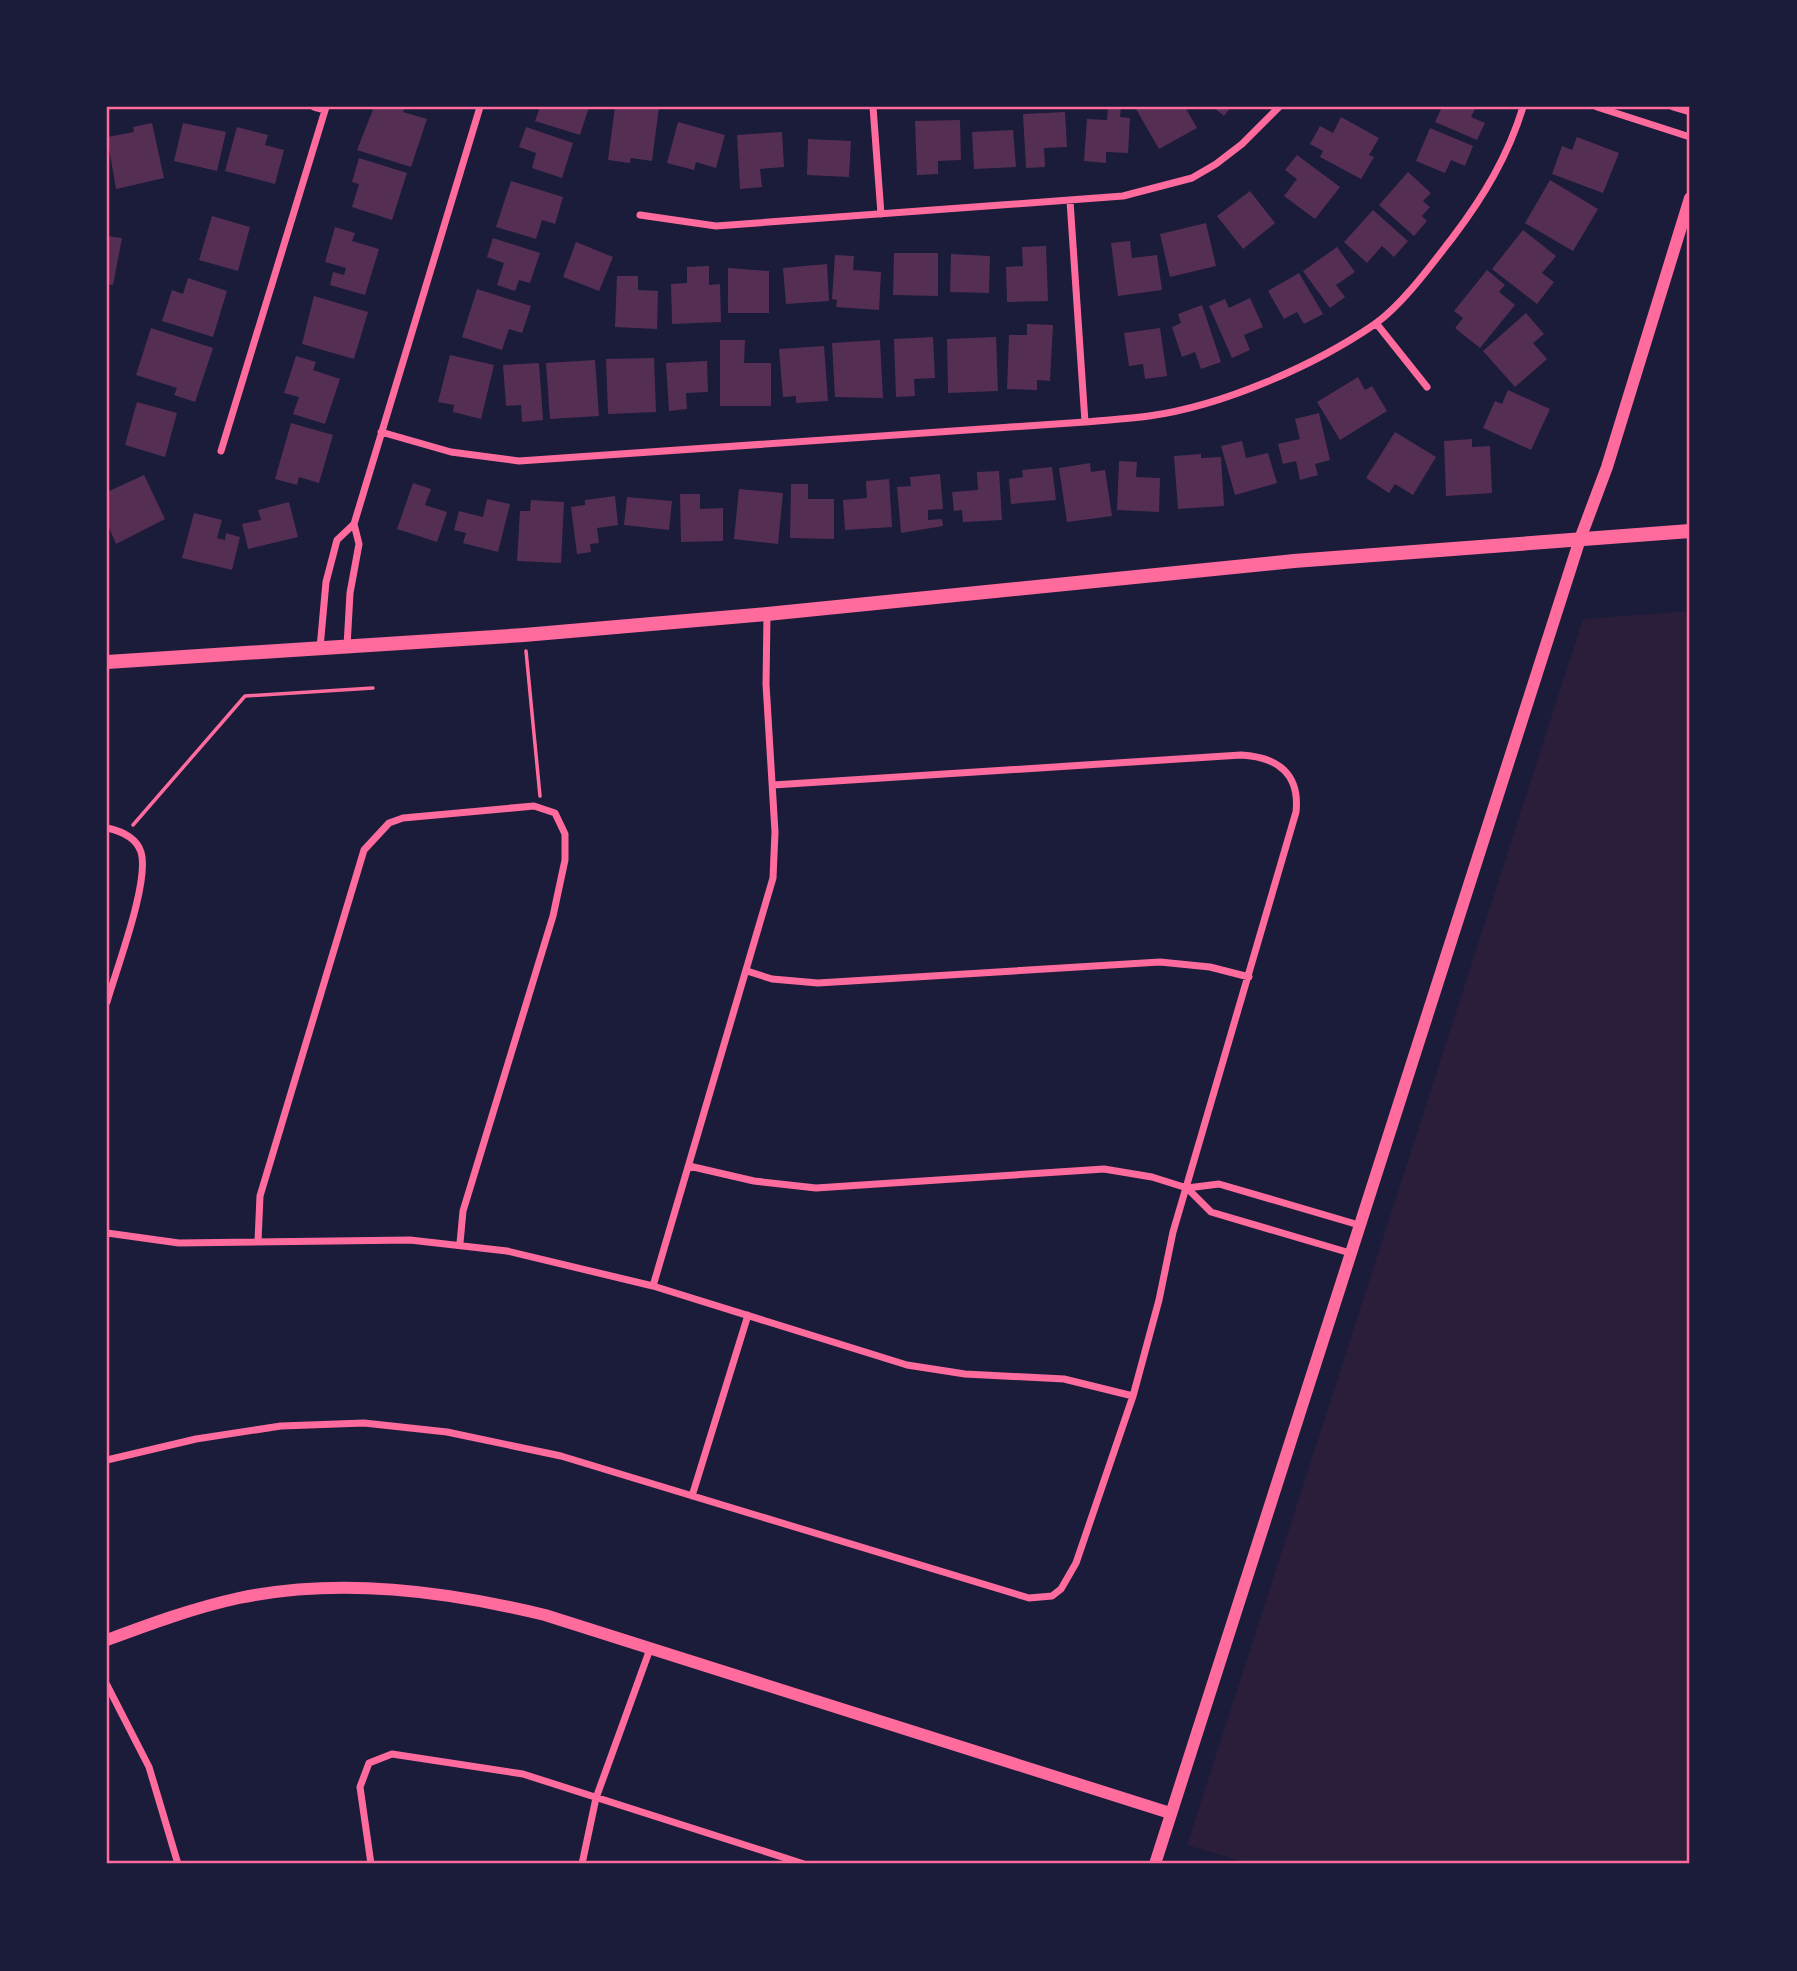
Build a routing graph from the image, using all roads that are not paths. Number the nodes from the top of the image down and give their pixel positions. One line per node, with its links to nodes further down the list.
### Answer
1 (314, 107): 8 (street)
2 (480, 107): 18 (street)
3 (873, 107): 13 (street)
4 (1279, 107): 12 (street)
5 (1523, 107): 15 (street)
6 (1597, 107): 10 (street)
7 (1673, 107): 9 (street)
8 (325, 108): 19 (street)
9 (1690, 112)
10 (1690, 136)
11 (1690, 198): 22 (street)
12 (1070, 201): 13 (street); 17 (street)
13 (881, 214): 14 (street)
14 (640, 215)
15 (1376, 323): 16 (street); 17 (street)
16 (1427, 387)
17 (1085, 422): 18 (street)
18 (381, 432): 20 (street)
19 (221, 451)
20 (354, 524): 24 (street); 25 (street)
21 (1690, 531): 22 (main road)
22 (1580, 539): 23 (main road); 34 (street)
23 (766, 614): 24 (main road); 27 (street)
24 (347, 646): 25 (main road)
25 (320, 648): 26 (main road)
26 (107, 662)
27 (773, 785): 29 (street); 30 (street)
28 (107, 828): 31 (street)
29 (747, 971): 30 (street); 32 (street)
30 (1248, 977): 33 (street)
31 (107, 1002)
32 (689, 1166): 33 (street); 39 (street)
33 (1187, 1188): 34 (street); 38 (street); 41 (street)
34 (1359, 1225): 38 (street)
35 (107, 1233): 36 (street)
36 (258, 1241): 37 (street); 37 (street)
37 (460, 1243): 39 (street)
38 (1350, 1253): 48 (street)
39 (653, 1286): 40 (street)
40 (748, 1315): 41 (street); 43 (street)
41 (1133, 1396): 43 (street)
42 (107, 1460): 43 (street)
43 (692, 1496)
44 (107, 1640): 45 (street)
45 (650, 1649): 47 (street); 48 (street)
46 (107, 1685): 49 (street)
47 (596, 1798): 50 (street); 51 (street); 52 (street)
48 (1170, 1813): 53 (street)
49 (178, 1864)
50 (371, 1864)
51 (582, 1864)
52 (804, 1864)
53 (1154, 1864)

